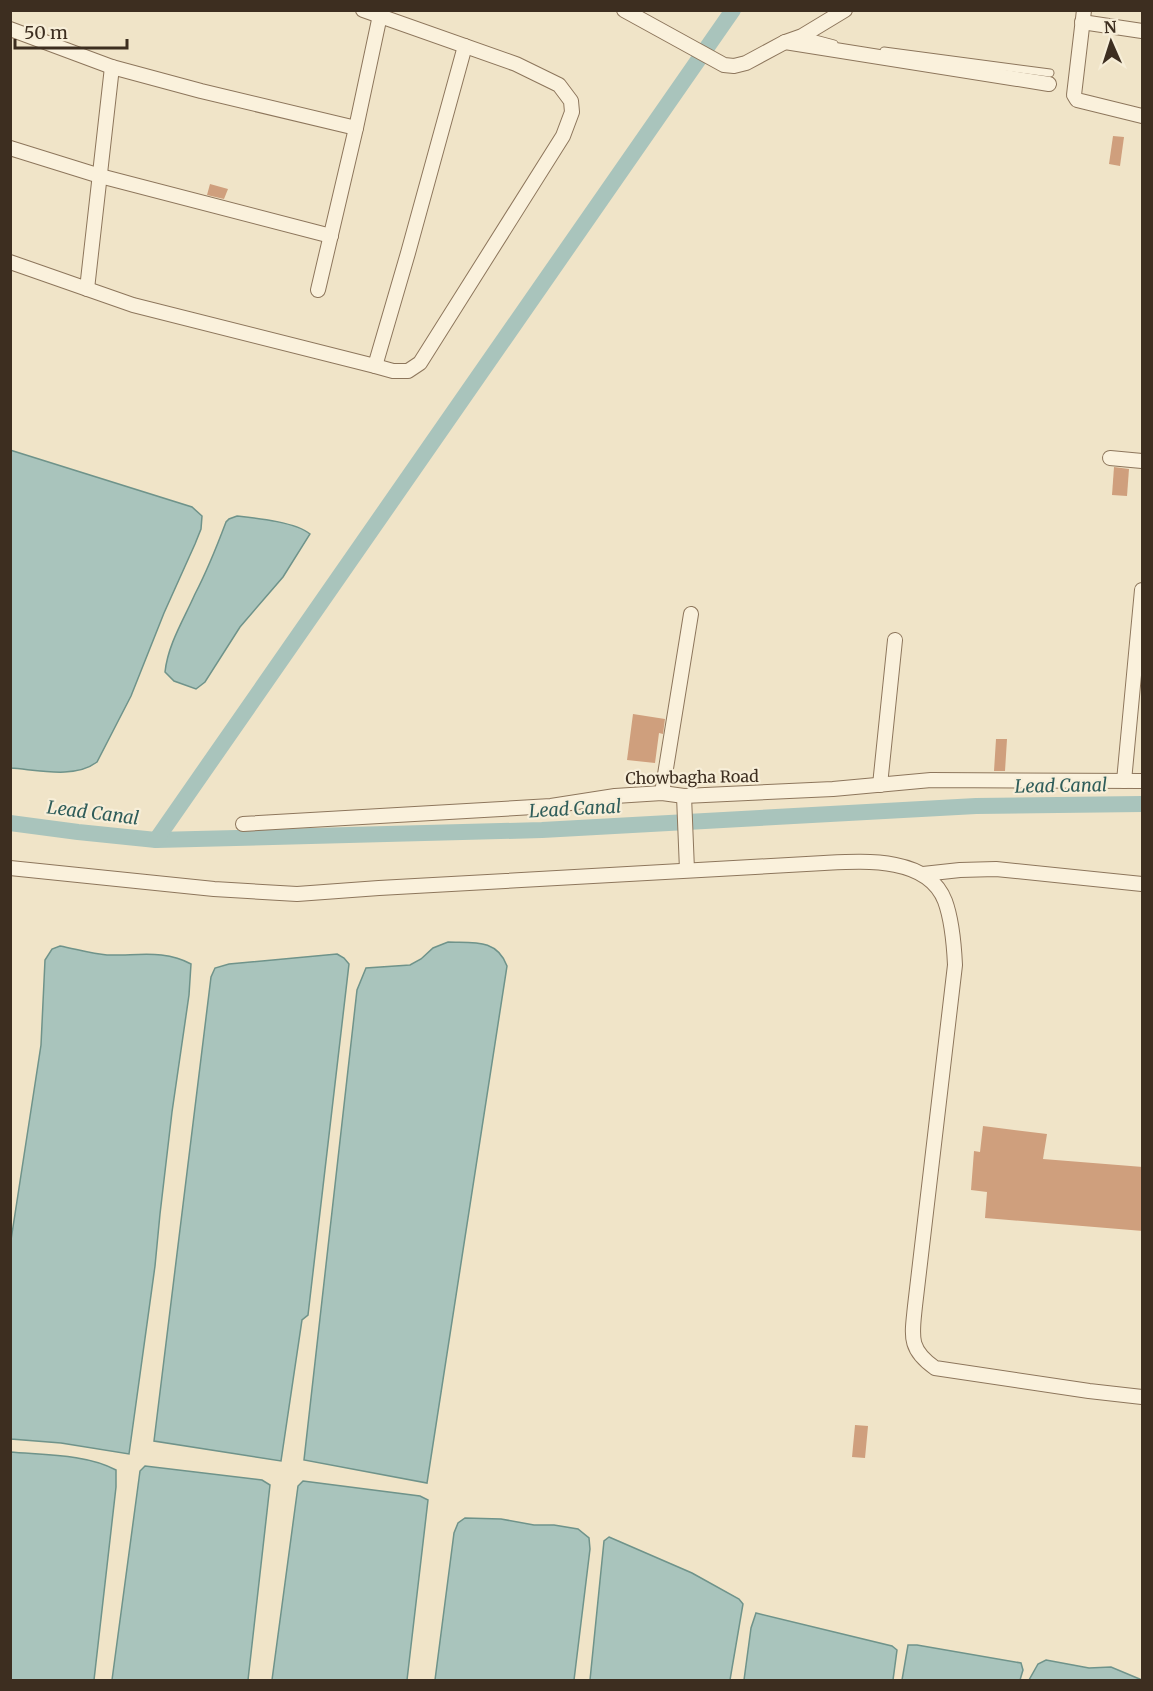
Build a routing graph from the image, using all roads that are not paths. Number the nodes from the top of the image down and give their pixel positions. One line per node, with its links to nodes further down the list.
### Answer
1 (363, 10): 4 (street)
2 (845, 10): 8 (street)
3 (626, 12): 9 (street)
4 (379, 13): 10 (street); 14 (street)
5 (1083, 16): 7 (street); 13 (street)
6 (10, 29): 11 (street)
7 (1143, 31)
8 (802, 36): 9 (street); 12 (lane)
9 (785, 42): 12 (street)
10 (465, 46): 21 (street); 21 (street)
11 (112, 67): 14 (street); 16 (street)
12 (1050, 79)
13 (1143, 116)
14 (356, 128): 17 (street)
15 (10, 148): 16 (street)
16 (100, 176): 17 (street); 19 (street)
17 (331, 236): 20 (street)
18 (10, 262): 19 (street)
19 (87, 289): 21 (street)
20 (318, 290)
21 (375, 366)
22 (1110, 458): 23 (street)
23 (1143, 461)
24 (1143, 590): 27 (street)
25 (691, 614): 30 (street)
26 (895, 640): 29 (street)
27 (1124, 781): 28 (street, Chowbagha Road); 29 (street, Chowbagha Road)
28 (1143, 781)
29 (880, 785): 31 (street, Chowbagha Road)
30 (662, 793): 31 (street, Chowbagha Road); 32 (street, Chowbagha Road)
31 (684, 796): 34 (street)
32 (243, 824)
33 (10, 868): 34 (street)
34 (687, 870): 35 (street)
35 (923, 874): 37 (street); 39 (street)
36 (1143, 875): 37 (street)
37 (1113, 880): 38 (street)
38 (1143, 884)
39 (1143, 1397)

